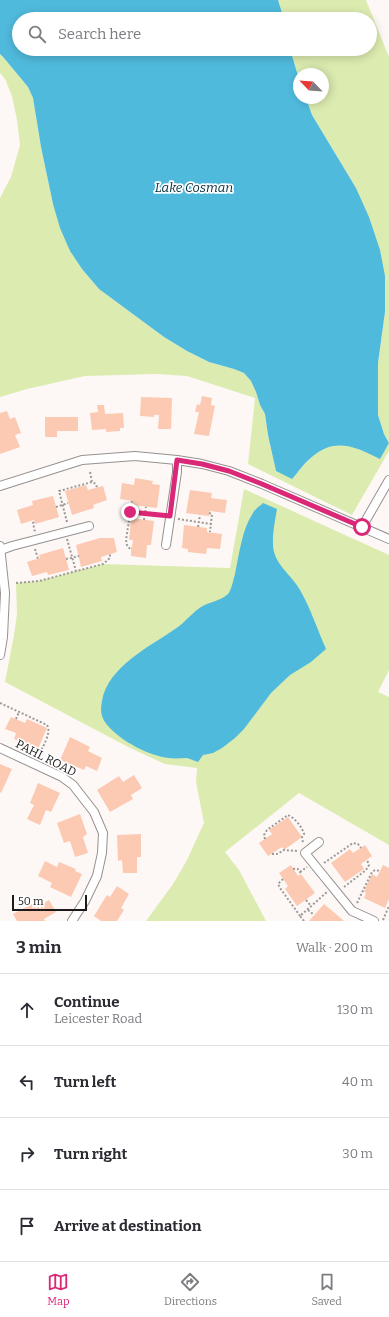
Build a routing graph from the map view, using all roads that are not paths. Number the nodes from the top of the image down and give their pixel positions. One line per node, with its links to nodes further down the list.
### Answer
1 (177, 460): 3 (street); 5 (street); 7 (street)
2 (389, 480): 5 (street)
3 (0, 486)
4 (89, 526): 8 (street)
5 (362, 527): 6 (street)
6 (389, 539)
7 (166, 545)
8 (0, 548): 9 (street)
9 (0, 655)
10 (0, 748): 12 (street, PAHL ROAD)
11 (319, 842): 13 (street)
12 (72, 921)
13 (374, 921)

